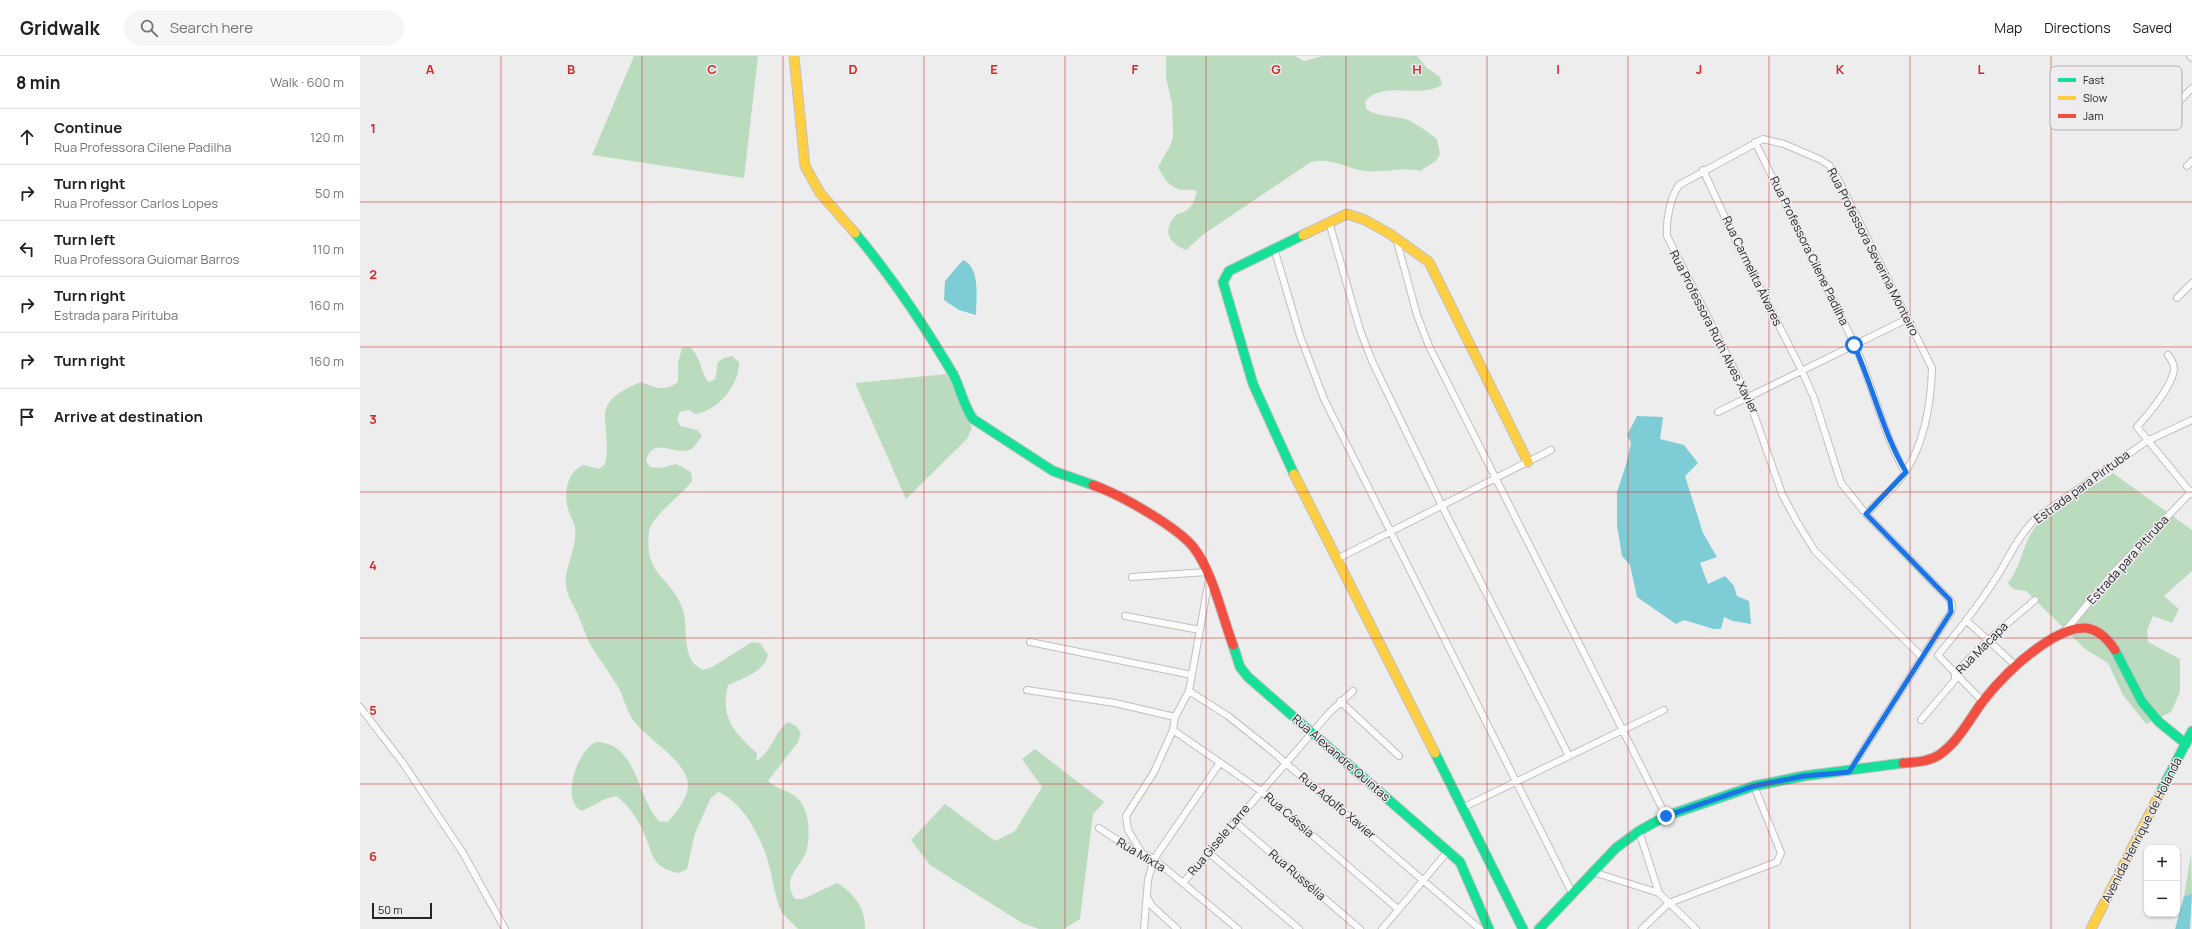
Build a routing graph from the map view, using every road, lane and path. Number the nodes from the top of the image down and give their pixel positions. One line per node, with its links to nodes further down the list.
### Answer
1 (794, 56): 28 (street, Rua Alexandre Quintas)
2 (2192, 88): 3 (street)
3 (2182, 98)
4 (1755, 142): 5 (street); 11 (street, Rua Professora Severina Monteiro); 12 (street, Rua Professora Cilene Padilha)
5 (1704, 170): 14 (street, Rua Carmelita Álvares); 15 (street, Rua Professora Ruth Alves Xavier)
6 (1329, 222): 7 (street); 8 (street); 24 (street)
7 (1396, 238): 20 (street); 22 (street)
8 (1274, 248): 26 (street); 27 (street)
9 (2192, 284): 10 (street)
10 (2177, 298)
11 (1907, 319): 12 (street); 21 (street, Rua Professora Severina Monteiro)
12 (1854, 345): 14 (street); 21 (street, Rua Professora Cilene Padilha)
13 (2168, 355): 18 (street)
14 (1802, 371): 15 (street); 25 (street, Rua Carmelita Álvares)
15 (1748, 397): 16 (street); 37 (street, Rua Professora Ruth Alves Xavier)
16 (1718, 412)
17 (2192, 420): 18 (street, Estrada para Pirituba)
18 (2147, 441): 23 (street); 32 (street, Estrada para Pirituba)
19 (1551, 450): 20 (street)
20 (1528, 462): 22 (street)
21 (1906, 472): 25 (street)
22 (1494, 479): 24 (street); 51 (street)
23 (2191, 492): 34 (street, Estrada para Pitiruba)
24 (1442, 506): 26 (street); 56 (street)
25 (1866, 514): 37 (street, Rua Carmelita Álvares)
26 (1391, 531): 27 (street); 60 (street)
27 (1338, 559): 63 (street)
28 (1208, 575): 29 (street); 33 (street); 53 (street, Rua Alexandre Quintas)
29 (1132, 577)
30 (2035, 600): 35 (street, Rua Macapa)
31 (1125, 616): 33 (street)
32 (1966, 621): 35 (street); 39 (street, Estrada para Pirituba)
33 (1200, 630): 40 (street)
34 (2065, 632): 38 (street); 54 (street)
35 (1988, 640): 38 (street); 39 (street, Rua Macapa)
36 (1030, 642): 40 (street)
37 (1922, 658): 59 (street)
38 (2015, 665): 45 (street)
39 (1955, 673): 45 (street); 49 (street, Rua Macapa)
40 (1192, 675): 42 (street)
41 (1027, 690): 48 (street)
42 (1189, 691): 48 (street); 57 (street, Rua Adolfo Xavier)
43 (1353, 691): 44 (street, Rua Gisele Larre)
44 (1340, 701): 53 (street, Rua Gisele Larre); 55 (street)
45 (1983, 702): 59 (street)
46 (360, 707): 80 (street)
47 (1664, 710): 51 (street)
48 (1175, 717): 50 (street)
49 (1921, 720)
50 (1173, 730): 58 (street, Rua Cássia); 70 (street)
51 (1623, 730): 56 (street); 64 (street)
52 (2192, 731): 54 (street, Avenida Henrique de Holanda)
53 (1313, 732): 57 (street, Rua Gisele Larre); 68 (street, Rua Alexandre Quintas)
54 (2186, 744): 93 (street, Avenida Henrique de Holanda)
55 (1399, 756)
56 (1569, 756): 60 (street)
57 (1286, 762): 62 (street, Rua Gisele Larre); 73 (street, Rua Adolfo Xavier)
58 (1219, 764): 62 (street, Rua Cássia); 71 (street)
59 (1849, 772): 61 (street)
60 (1515, 782): 63 (street); 76 (street)
61 (1754, 786): 64 (street); 78 (street)
62 (1261, 791): 65 (street, Rua Gisele Larre); 79 (street, Rua Cássia)
63 (1462, 808): 89 (street)
64 (1666, 816): 67 (street)
65 (1234, 821): 69 (street, Rua Gisele Larre); 85 (street, Rua Russélia)
66 (1099, 828): 70 (street, Rua Mixta)
67 (1639, 831): 72 (street); 75 (street)
68 (1448, 851): 73 (street); 88 (street, Rua Alexandre Quintas)
69 (1208, 852): 74 (street, Rua Gisele Larre); 84 (street)
70 (1142, 853): 71 (street, Rua Mixta)
71 (1154, 860): 74 (street, Rua Mixta); 77 (street)
72 (1593, 872): 75 (street); 76 (street)
73 (1423, 880): 79 (street); 87 (street, Rua Adolfo Xavier)
74 (1183, 882): 83 (street, Rua Mixta)
75 (1659, 893): 78 (street)
76 (1572, 894): 90 (street)
77 (1147, 897): 81 (street); 82 (street)
78 (1669, 903): 91 (street); 92 (street)
79 (1398, 909): 86 (street)
80 (505, 929)
81 (1144, 929)
82 (1177, 929)
83 (1238, 929)
84 (1299, 929)
85 (1360, 929)
86 (1382, 929)
87 (1480, 929)
88 (1489, 929)
89 (1522, 929)
90 (1539, 929)
91 (1642, 929)
92 (1696, 929)
93 (2091, 929)

